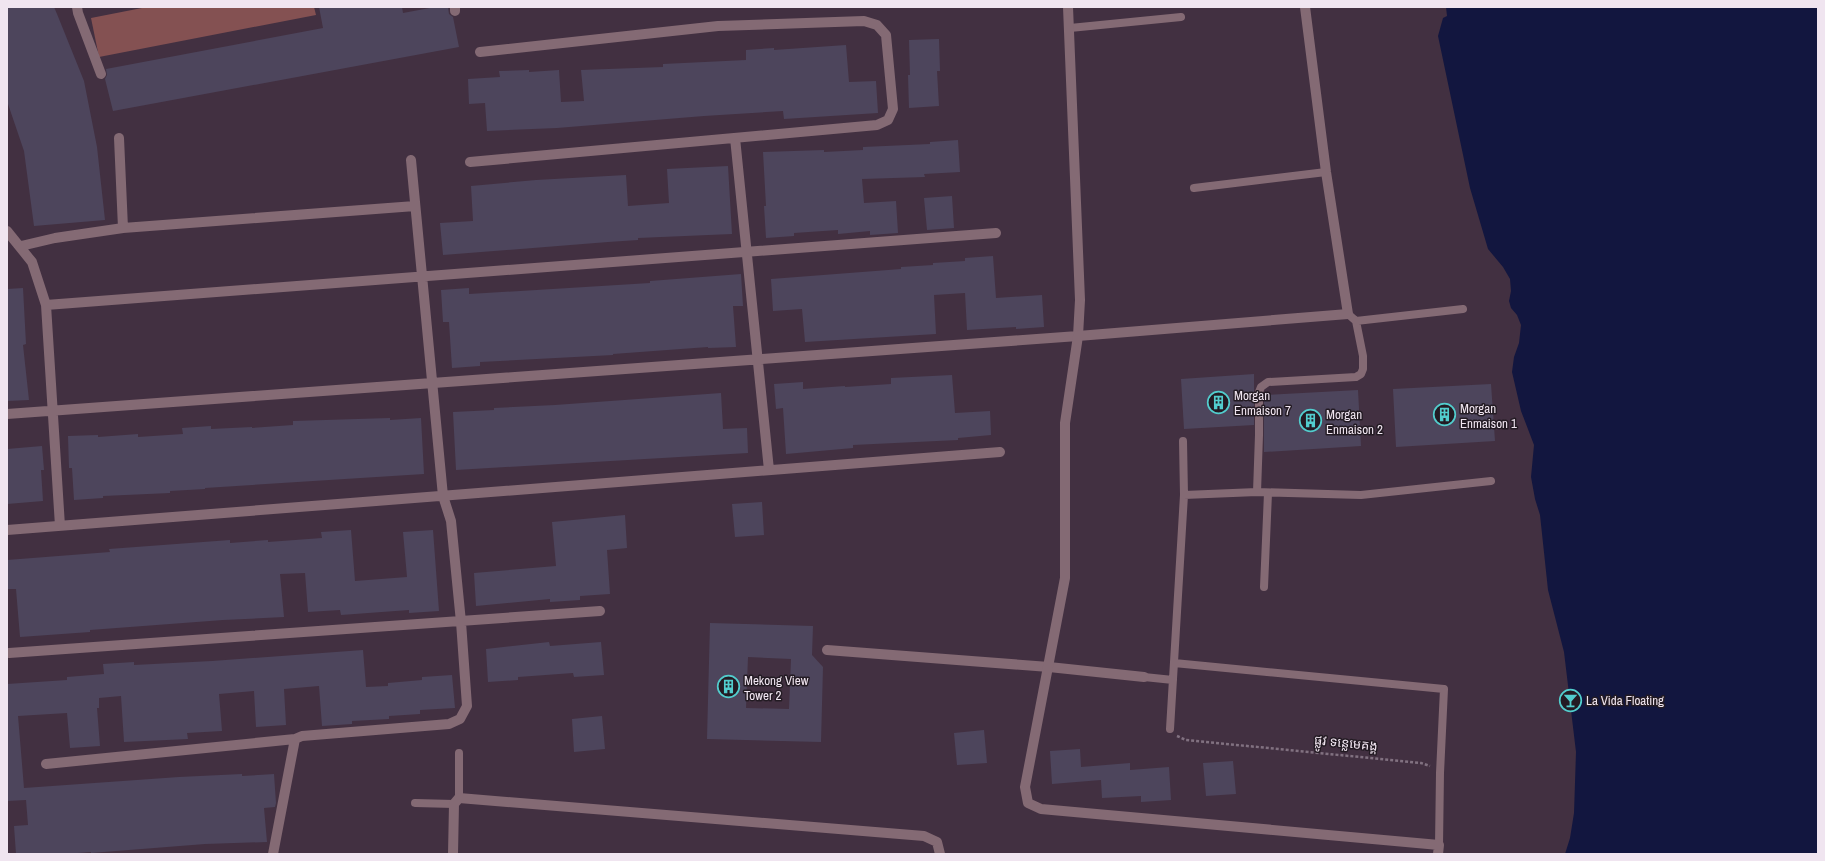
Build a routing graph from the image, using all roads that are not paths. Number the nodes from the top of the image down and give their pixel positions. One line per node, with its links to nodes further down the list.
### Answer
1 (77, 7): 7 (street)
2 (1068, 7): 5 (street)
3 (1305, 7): 12 (street)
4 (1181, 18): 5 (lane)
5 (1070, 28): 24 (street)
6 (480, 52): 9 (street)
7 (101, 74)
8 (119, 138): 15 (street)
9 (736, 138): 11 (street); 19 (street)
10 (411, 160): 14 (street)
11 (470, 162)
12 (1326, 172): 13 (lane); 23 (street)
13 (1194, 188)
14 (416, 206): 15 (street); 20 (street)
15 (123, 228): 18 (street)
16 (7, 231): 18 (street)
17 (996, 233): 19 (street)
18 (21, 246): 21 (street)
19 (747, 252): 20 (street); 25 (street)
20 (422, 276): 21 (street); 26 (street)
21 (46, 305): 27 (street)
22 (1463, 309): 23 (lane)
23 (1352, 318): 24 (street); 33 (lane)
24 (1078, 336): 25 (street); 45 (street)
25 (758, 359): 26 (street); 31 (street)
26 (433, 383): 27 (street); 36 (street)
27 (53, 410): 28 (street); 37 (street)
28 (7, 414)
29 (1182, 441): 35 (lane)
30 (1000, 452): 31 (street)
31 (769, 470): 36 (street)
32 (1491, 481): 34 (lane)
33 (1257, 492): 34 (lane); 35 (lane)
34 (1268, 493): 39 (lane)
35 (1184, 495): 44 (lane)
36 (443, 496): 37 (street); 41 (street)
37 (60, 526): 38 (street)
38 (7, 530)
39 (1264, 587)
40 (600, 611): 41 (street)
41 (461, 622): 43 (street); 49 (street)
42 (827, 650): 45 (street)
43 (9, 653)
44 (1174, 663): 47 (lane); 54 (lane)
45 (1049, 667): 46 (street); 54 (street)
46 (1144, 677): 47 (lane)
47 (1173, 680): 48 (lane)
48 (1170, 729)
49 (295, 739): 51 (street); 55 (street)
50 (459, 753): 52 (lane)
51 (46, 764)
52 (456, 801): 53 (lane); 56 (street); 57 (street)
53 (415, 803)
54 (1439, 850)
55 (274, 854)
56 (453, 854)
57 (940, 854)

